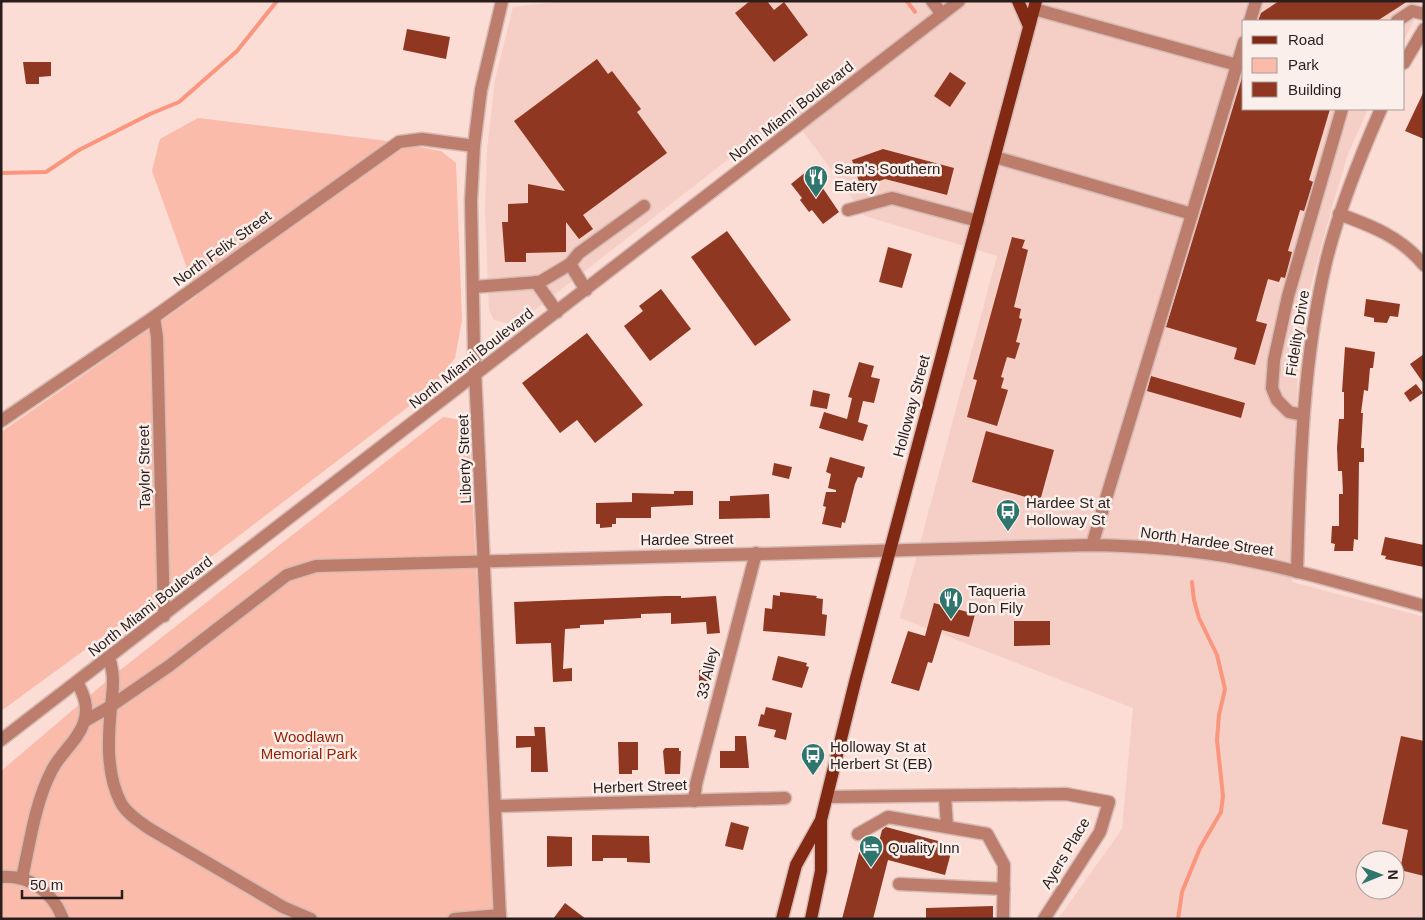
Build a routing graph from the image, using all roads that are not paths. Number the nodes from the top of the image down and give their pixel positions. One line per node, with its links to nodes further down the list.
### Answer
1 (502, 1): 19 (street, Liberty Street)
2 (932, 1): 7 (street)
3 (959, 1): 7 (street, North Miami Boulevard)
4 (1018, 1): 11 (main road)
5 (1256, 1): 9 (street)
6 (1035, 5): 11 (main road, Holloway Street); 16 (street)
7 (942, 14): 30 (street, North Miami Boulevard)
8 (1424, 14): 10 (street)
9 (1250, 20)
10 (1398, 20)
11 (1029, 28): 20 (main road, Holloway Street)
12 (1424, 29): 13 (street)
13 (1409, 42): 15 (street)
14 (1242, 49): 16 (street)
15 (1405, 59)
16 (1237, 65): 23 (street)
17 (1342, 110): 34 (street)
18 (1381, 110): 24 (street, Fidelity Drive)
19 (474, 146): 29 (street, Liberty Street); 32 (street, North Felix Street)
20 (995, 157): 23 (street); 25 (main road, Holloway Street)
21 (644, 206): 26 (street)
22 (848, 210): 25 (street)
23 (1192, 214): 36 (street)
24 (1340, 214): 27 (street); 34 (street, Fidelity Drive)
25 (978, 220): 37 (main road, Holloway Street)
26 (570, 264): 28 (street); 30 (street)
27 (1424, 265)
28 (536, 282): 29 (street); 31 (street)
29 (473, 287): 33 (street, Liberty Street)
30 (586, 290): 31 (street, North Miami Boulevard)
31 (557, 312): 33 (street, North Miami Boulevard)
32 (154, 317): 35 (street, North Felix Street); 42 (street, Taylor Street)
33 (476, 375): 39 (street, Liberty Street); 42 (street, North Miami Boulevard)
34 (1303, 415): 40 (street, Fidelity Drive)
35 (1, 421)
36 (1092, 545): 37 (street, North Hardee Street); 40 (street, North Hardee Street)
37 (890, 550): 38 (street, Hardee Street); 49 (main road, Holloway Street)
38 (756, 553): 39 (street, Hardee Street); 51 (street, 33 Alley)
39 (484, 560): 45 (street, Hardee Street); 52 (street, Liberty Street)
40 (1297, 572): 41 (street, North Hardee Street)
41 (1424, 606)
42 (164, 616): 43 (street, North Miami Boulevard)
43 (109, 658): 44 (street, North Miami Boulevard); 45 (street)
44 (77, 682): 46 (street); 47 (street, North Miami Boulevard)
45 (112, 706): 46 (street, Hardee Street); 62 (street)
46 (85, 721): 57 (street)
47 (1, 740)
48 (945, 796): 49 (street); 54 (street); 67 (street, Ayers Place)
49 (827, 797): 53 (main road, Holloway Street)
50 (785, 798): 51 (street, Herbert Street)
51 (694, 801): 52 (street, Herbert Street)
52 (497, 806): 60 (street, Liberty Street)
53 (821, 820): 64 (main road, Holloway Street); 65 (main road, Holloway Street)
54 (947, 827): 55 (street); 59 (street)
55 (858, 834)
56 (1, 877): 57 (street)
57 (22, 878): 61 (street)
58 (899, 884): 59 (street)
59 (1004, 888): 66 (street)
60 (500, 917): 63 (street)
61 (63, 919)
62 (311, 919)
63 (454, 919)
64 (782, 919)
65 (810, 919)
66 (1003, 919)
67 (1044, 919)

